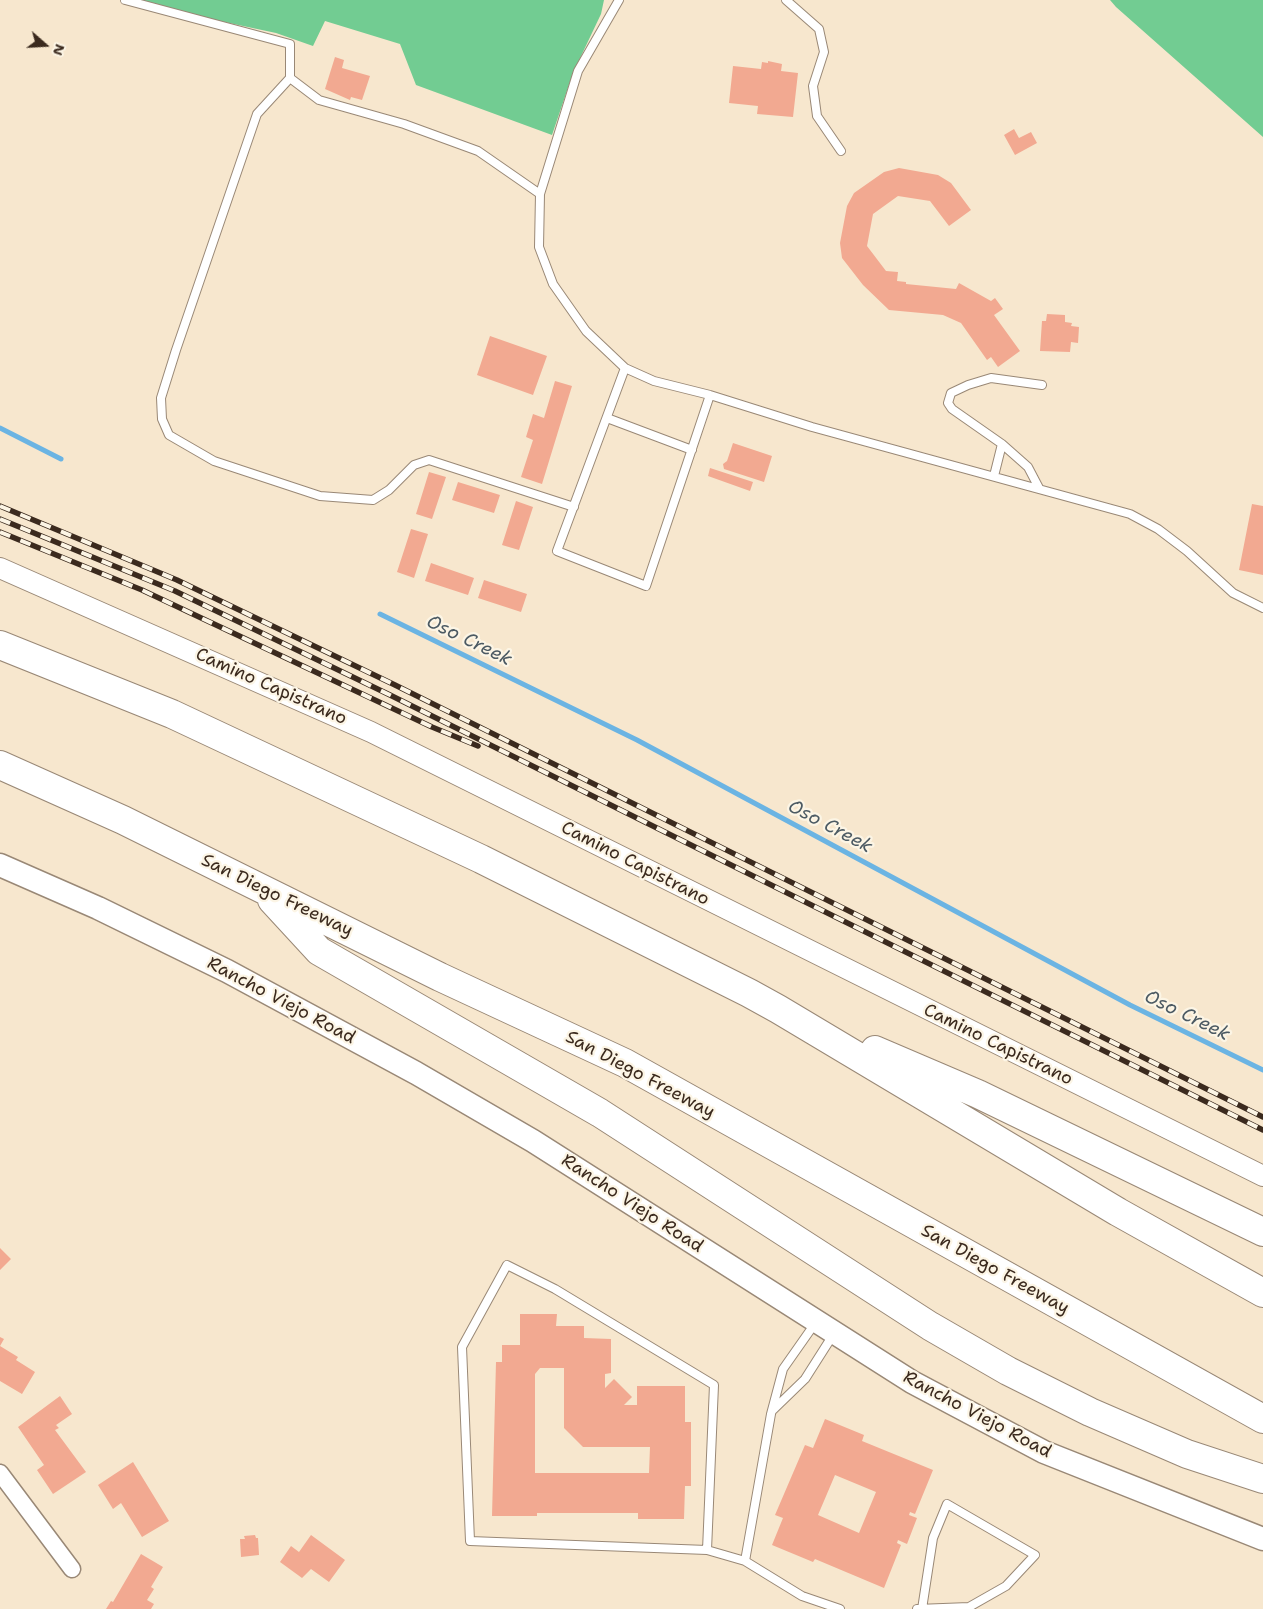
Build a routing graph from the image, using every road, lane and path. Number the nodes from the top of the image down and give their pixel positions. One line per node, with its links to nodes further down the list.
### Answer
1 (125, 0): 4 (lane)
2 (619, 0): 6 (lane)
3 (786, 0): 5 (lane)
4 (290, 78): 6 (lane); 15 (lane)
5 (841, 151)
6 (540, 194): 7 (lane)
7 (625, 368): 9 (lane); 10 (lane)
8 (1042, 385): 11 (lane)
9 (710, 396): 12 (lane); 13 (lane)
10 (607, 418): 12 (lane); 15 (lane)
11 (1002, 444): 13 (lane); 14 (lane)
12 (692, 450): 15 (lane)
13 (994, 476): 14 (lane)
14 (1039, 488): 17 (lane)
15 (574, 507)
16 (0, 568): 23 (street, Camino Capistrano)
17 (1263, 608)
18 (0, 644): 22 (highway)
19 (0, 765): 21 (highway, San Diego Freeway)
20 (0, 865): 26 (main road, Rancho Viejo Road)
21 (259, 886): 28 (highway, San Diego Freeway); 30 (highway)
22 (778, 1009): 24 (highway); 25 (highway)
23 (1263, 1176)
24 (1263, 1232)
25 (1263, 1293)
26 (826, 1327): 27 (lane); 27 (lane); 31 (main road, Rancho Viejo Road)
27 (772, 1411): 33 (lane)
28 (1263, 1419)
29 (0, 1473): 34 (street)
30 (1263, 1479)
31 (1263, 1539)
32 (707, 1550): 32 (lane); 33 (lane)
33 (745, 1561): 35 (lane)
34 (72, 1569)
35 (840, 1609)
36 (917, 1609): 37 (lane)
37 (922, 1609): 37 (lane)

